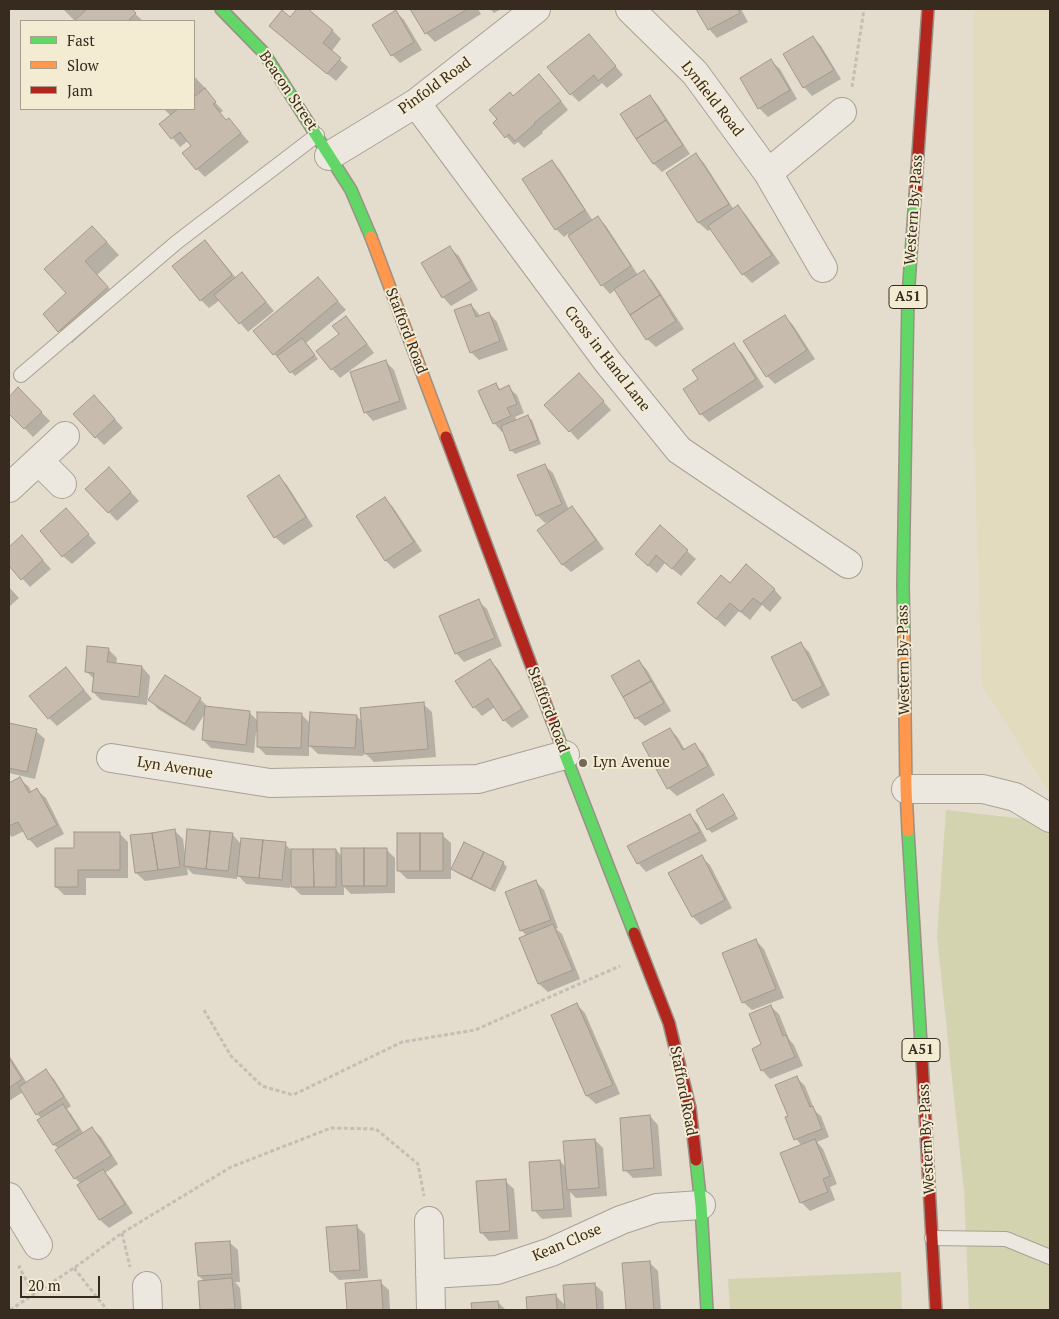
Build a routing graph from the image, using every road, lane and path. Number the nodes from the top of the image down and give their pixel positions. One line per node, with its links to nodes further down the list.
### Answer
1 (221, 9): 8 (main road, Beacon Street)
2 (536, 9): 6 (street, Pinfold Road)
3 (630, 9): 9 (street, Lynfield Road)
4 (864, 9): 7 (path)
5 (928, 9): 19 (main road, Western By-Pass / A51)
6 (416, 102): 8 (street, Pinfold Road); 16 (street, Cross in Hand Lane)
7 (842, 112): 9 (street)
8 (323, 145): 11 (lane); 17 (main road, Stafford Road)
9 (768, 173): 10 (street, Lynfield Road)
10 (824, 268)
11 (21, 375)
12 (65, 436): 13 (street)
13 (39, 461): 14 (street); 15 (street)
14 (62, 484)
15 (9, 488)
16 (848, 564)
17 (565, 755): 18 (street, Lyn Avenue); 21 (main road, Stafford Road)
18 (110, 758)
19 (906, 789): 20 (street); 26 (main road, Western By-Pass / A51)
20 (1050, 818)
21 (643, 955): 22 (path); 24 (main road, Stafford Road)
22 (204, 1010)
23 (9, 1197): 27 (street)
24 (701, 1205): 30 (street, Kean Close); 34 (main road, Stafford Road)
25 (429, 1221): 29 (path); 30 (street)
26 (932, 1238): 28 (lane); 35 (main road, Western By-Pass / A51)
27 (38, 1245)
28 (1050, 1257)
29 (74, 1268): 31 (path); 32 (path)
30 (430, 1274): 33 (street)
31 (10, 1310)
32 (107, 1310)
33 (431, 1310)
34 (707, 1310)
35 (936, 1310)

